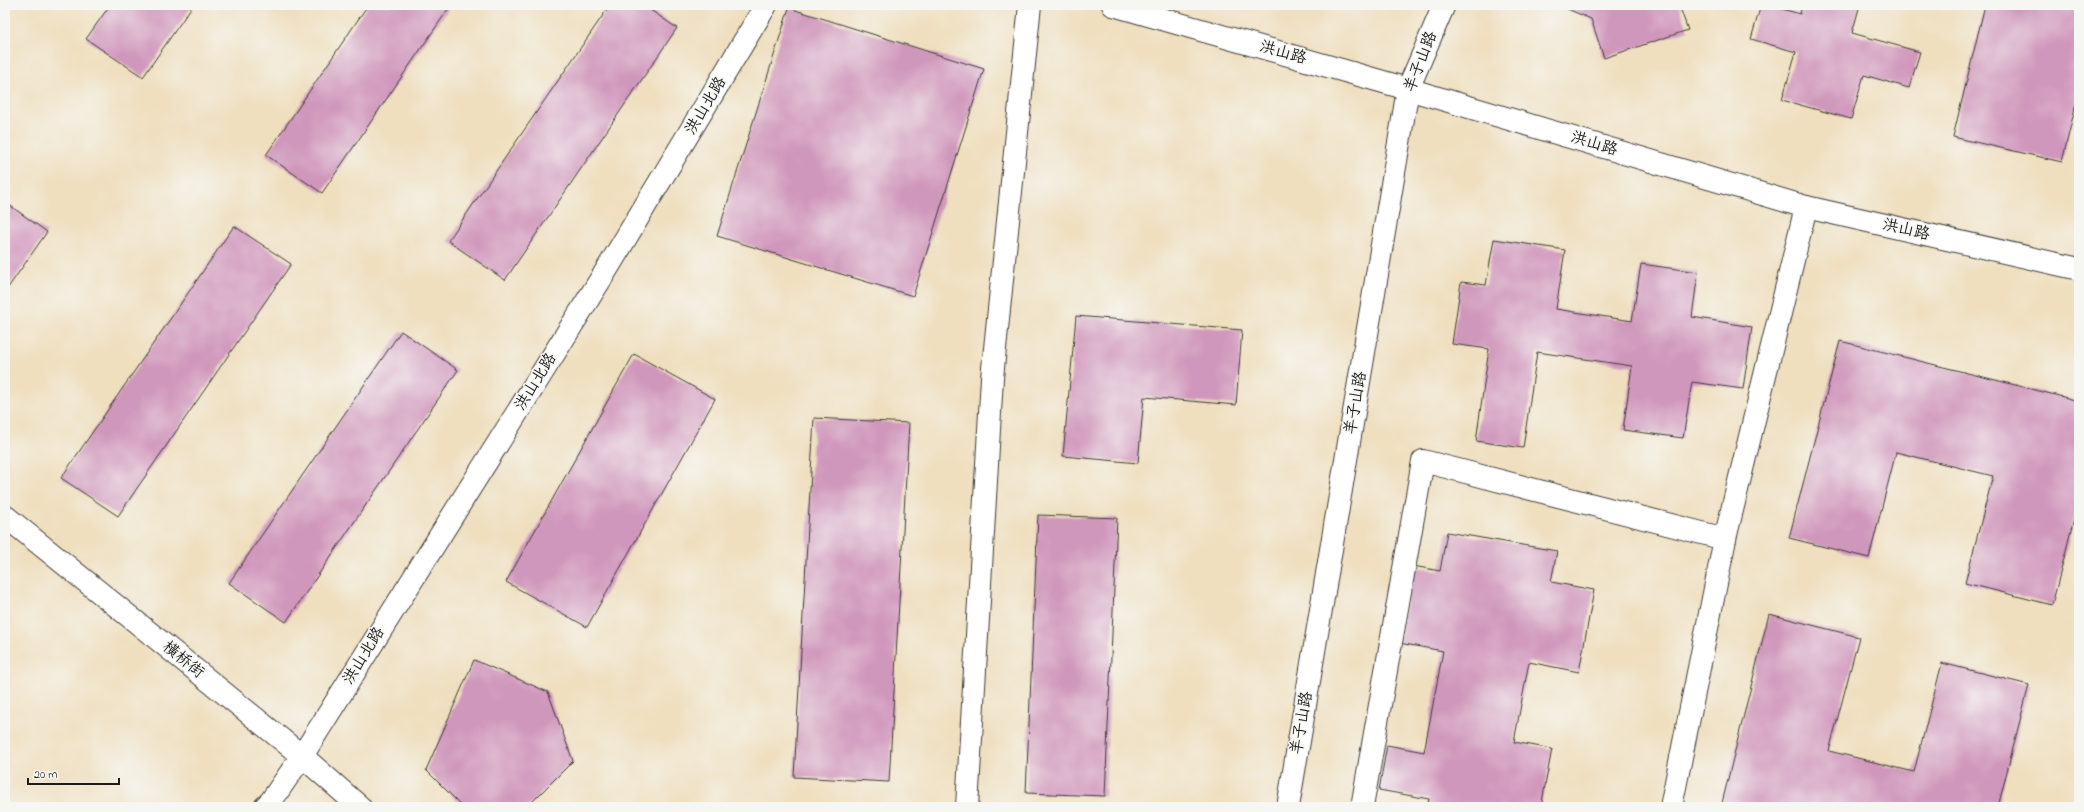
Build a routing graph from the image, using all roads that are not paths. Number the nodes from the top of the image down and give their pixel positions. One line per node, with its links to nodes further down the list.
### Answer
1 (766, 5): 10 (street, 洪山北路)
2 (1030, 5): 13 (street)
3 (1113, 5): 5 (street, 洪山路)
4 (1444, 5): 5 (street, 羊子山路)
5 (1408, 89): 6 (street, 洪山路); 14 (street, 羊子山路)
6 (1806, 207): 7 (street, 洪山路); 9 (street)
7 (2079, 269)
8 (5, 516): 10 (street, 横桥街)
9 (1725, 539): 15 (street); 16 (street)
10 (302, 756): 11 (street, 洪山北路); 12 (street, 横桥街)
11 (265, 807)
12 (360, 807)
13 (967, 807)
14 (1288, 807)
15 (1362, 807)
16 (1671, 807)

